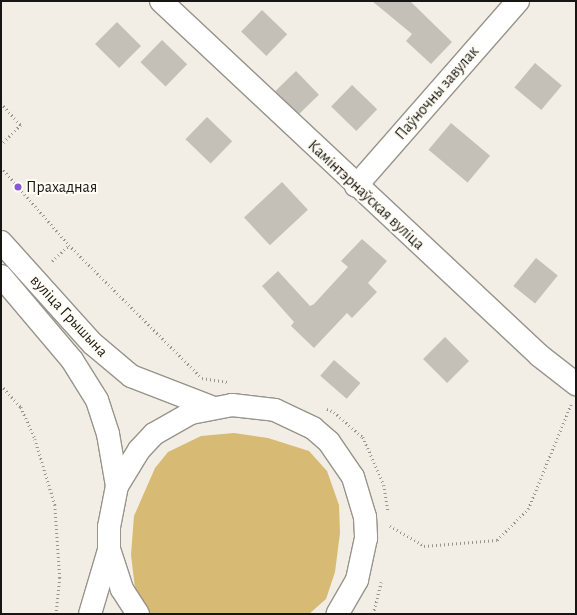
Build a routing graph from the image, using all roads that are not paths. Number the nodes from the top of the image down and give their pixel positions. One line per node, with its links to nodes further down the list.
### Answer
1 (161, 1): 3 (main road, Камінтэрнаўская вуліца)
2 (518, 1): 3 (main road, Паўночны завулак)
3 (356, 186): 6 (main road, Камінтэрнаўская вуліца)
4 (1, 242): 7 (main road, вуліца Грышына)
5 (1, 276): 8 (main road, вуліца Грышына)
6 (575, 391)
7 (211, 407): 8 (main road); 12 (main road)
8 (118, 486): 9 (main road)
9 (109, 548): 10 (main road); 11 (main road)
10 (90, 614)
11 (138, 614)
12 (337, 614)

